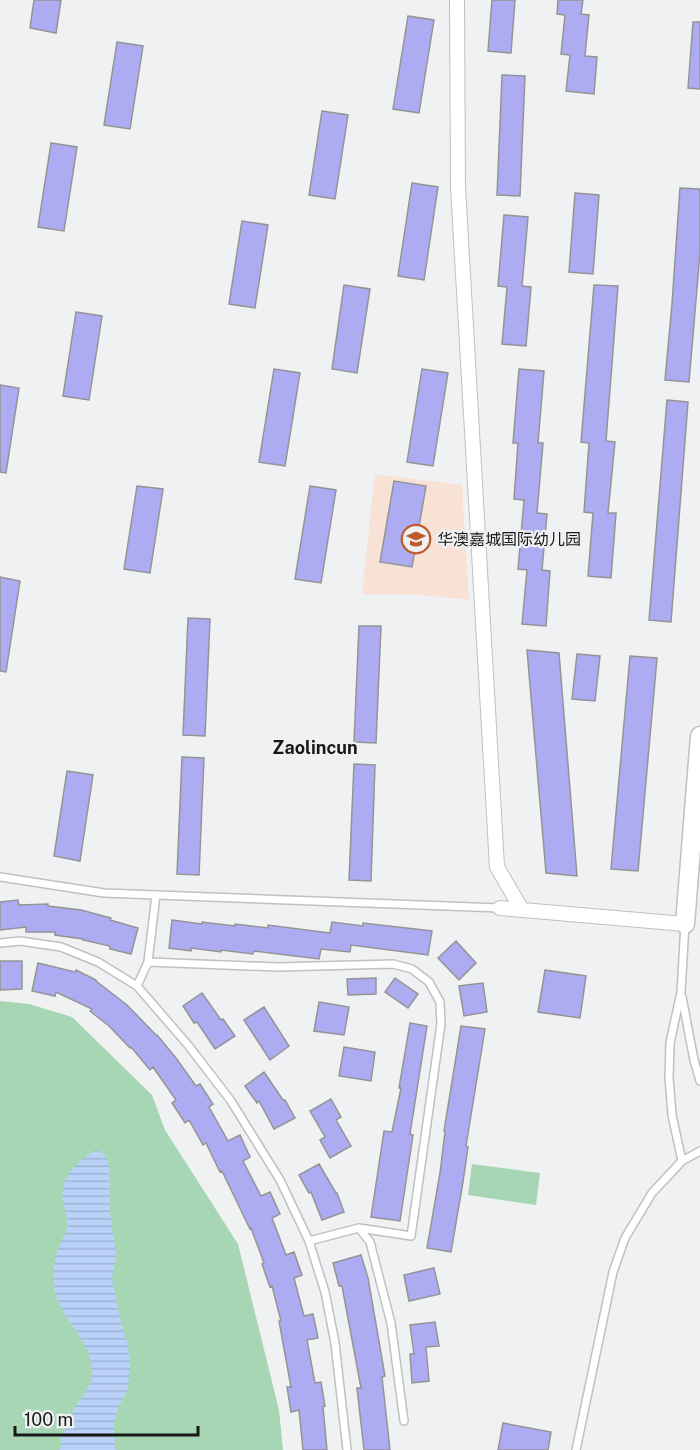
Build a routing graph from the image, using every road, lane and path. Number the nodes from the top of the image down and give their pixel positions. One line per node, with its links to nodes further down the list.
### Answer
1 (457, 0): 6 (street)
2 (700, 736): 7 (street)
3 (0, 877): 4 (lane)
4 (156, 896): 5 (lane); 9 (lane)
5 (500, 908): 6 (street)
6 (522, 910): 7 (street)
7 (685, 924): 11 (lane)
8 (0, 943): 10 (lane)
9 (148, 962): 10 (lane); 15 (lane)
10 (137, 986): 16 (lane)
11 (681, 992): 12 (lane); 14 (lane)
12 (700, 1081)
13 (700, 1151): 14 (lane)
14 (682, 1161): 19 (lane)
15 (359, 1228): 16 (lane); 17 (lane)
16 (309, 1241): 18 (lane)
17 (404, 1421)
18 (347, 1450)
19 (576, 1450)

